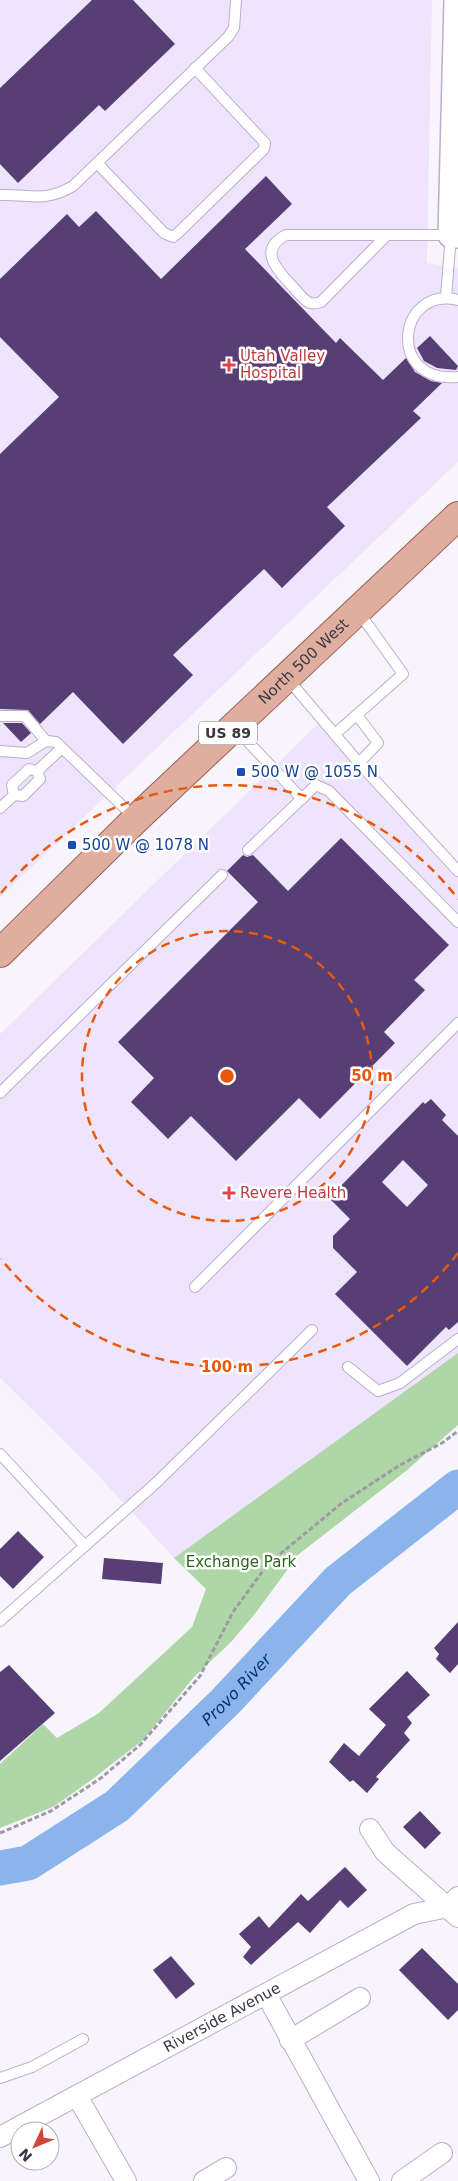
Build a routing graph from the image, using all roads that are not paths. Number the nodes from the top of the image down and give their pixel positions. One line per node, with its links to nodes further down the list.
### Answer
1 (236, 0): 3 (lane)
2 (457, 0): 6 (street)
3 (195, 68): 4 (lane); 4 (lane)
4 (96, 163): 5 (lane)
5 (0, 194)
6 (454, 235): 7 (lane); 8 (lane)
7 (386, 236): 7 (lane)
8 (446, 297): 9 (lane); 10 (lane)
9 (458, 300)
10 (458, 377)
11 (458, 516): 12 (main road, North 500 West / US 89)
12 (358, 610): 13 (main road, North 500 West / US 89); 14 (lane)
13 (286, 677): 16 (main road, North 500 West / US 89); 17 (lane)
14 (357, 715): 17 (lane); 21 (lane)
15 (0, 716): 18 (lane)
16 (234, 727): 24 (lane); 26 (main road, North 500 West / US 89)
17 (335, 734): 21 (lane)
18 (46, 741): 19 (lane); 20 (lane)
19 (62, 748): 22 (lane); 26 (lane)
20 (0, 751)
21 (359, 763): 28 (lane)
22 (37, 771): 23 (lane); 23 (lane)
23 (14, 795): 25 (lane)
24 (302, 799): 27 (lane); 30 (lane)
25 (0, 808)
26 (136, 819): 31 (main road, North 500 West / US 89)
27 (248, 850)
28 (458, 871)
29 (222, 875): 33 (lane)
30 (458, 922)
31 (0, 953)
32 (458, 1023): 34 (lane)
33 (1, 1090)
34 (195, 1287)
35 (312, 1330): 39 (lane)
36 (458, 1339): 37 (lane)
37 (348, 1367)
38 (0, 1454): 39 (lane)
39 (85, 1546): 40 (lane)
40 (0, 1621)
41 (370, 1829): 42 (street)
42 (454, 1907): 43 (street, Riverside Avenue)
43 (266, 1994): 46 (street); 48 (street, Riverside Avenue)
44 (360, 1998): 46 (street)
45 (83, 2039): 47 (lane)
46 (290, 2040): 54 (street)
47 (0, 2078)
48 (77, 2096): 49 (street, Riverside Avenue); 52 (street)
49 (0, 2137)
50 (442, 2153): 55 (street)
51 (226, 2168): 53 (street)
52 (126, 2181)
53 (204, 2181)
54 (369, 2181)
55 (402, 2181)

